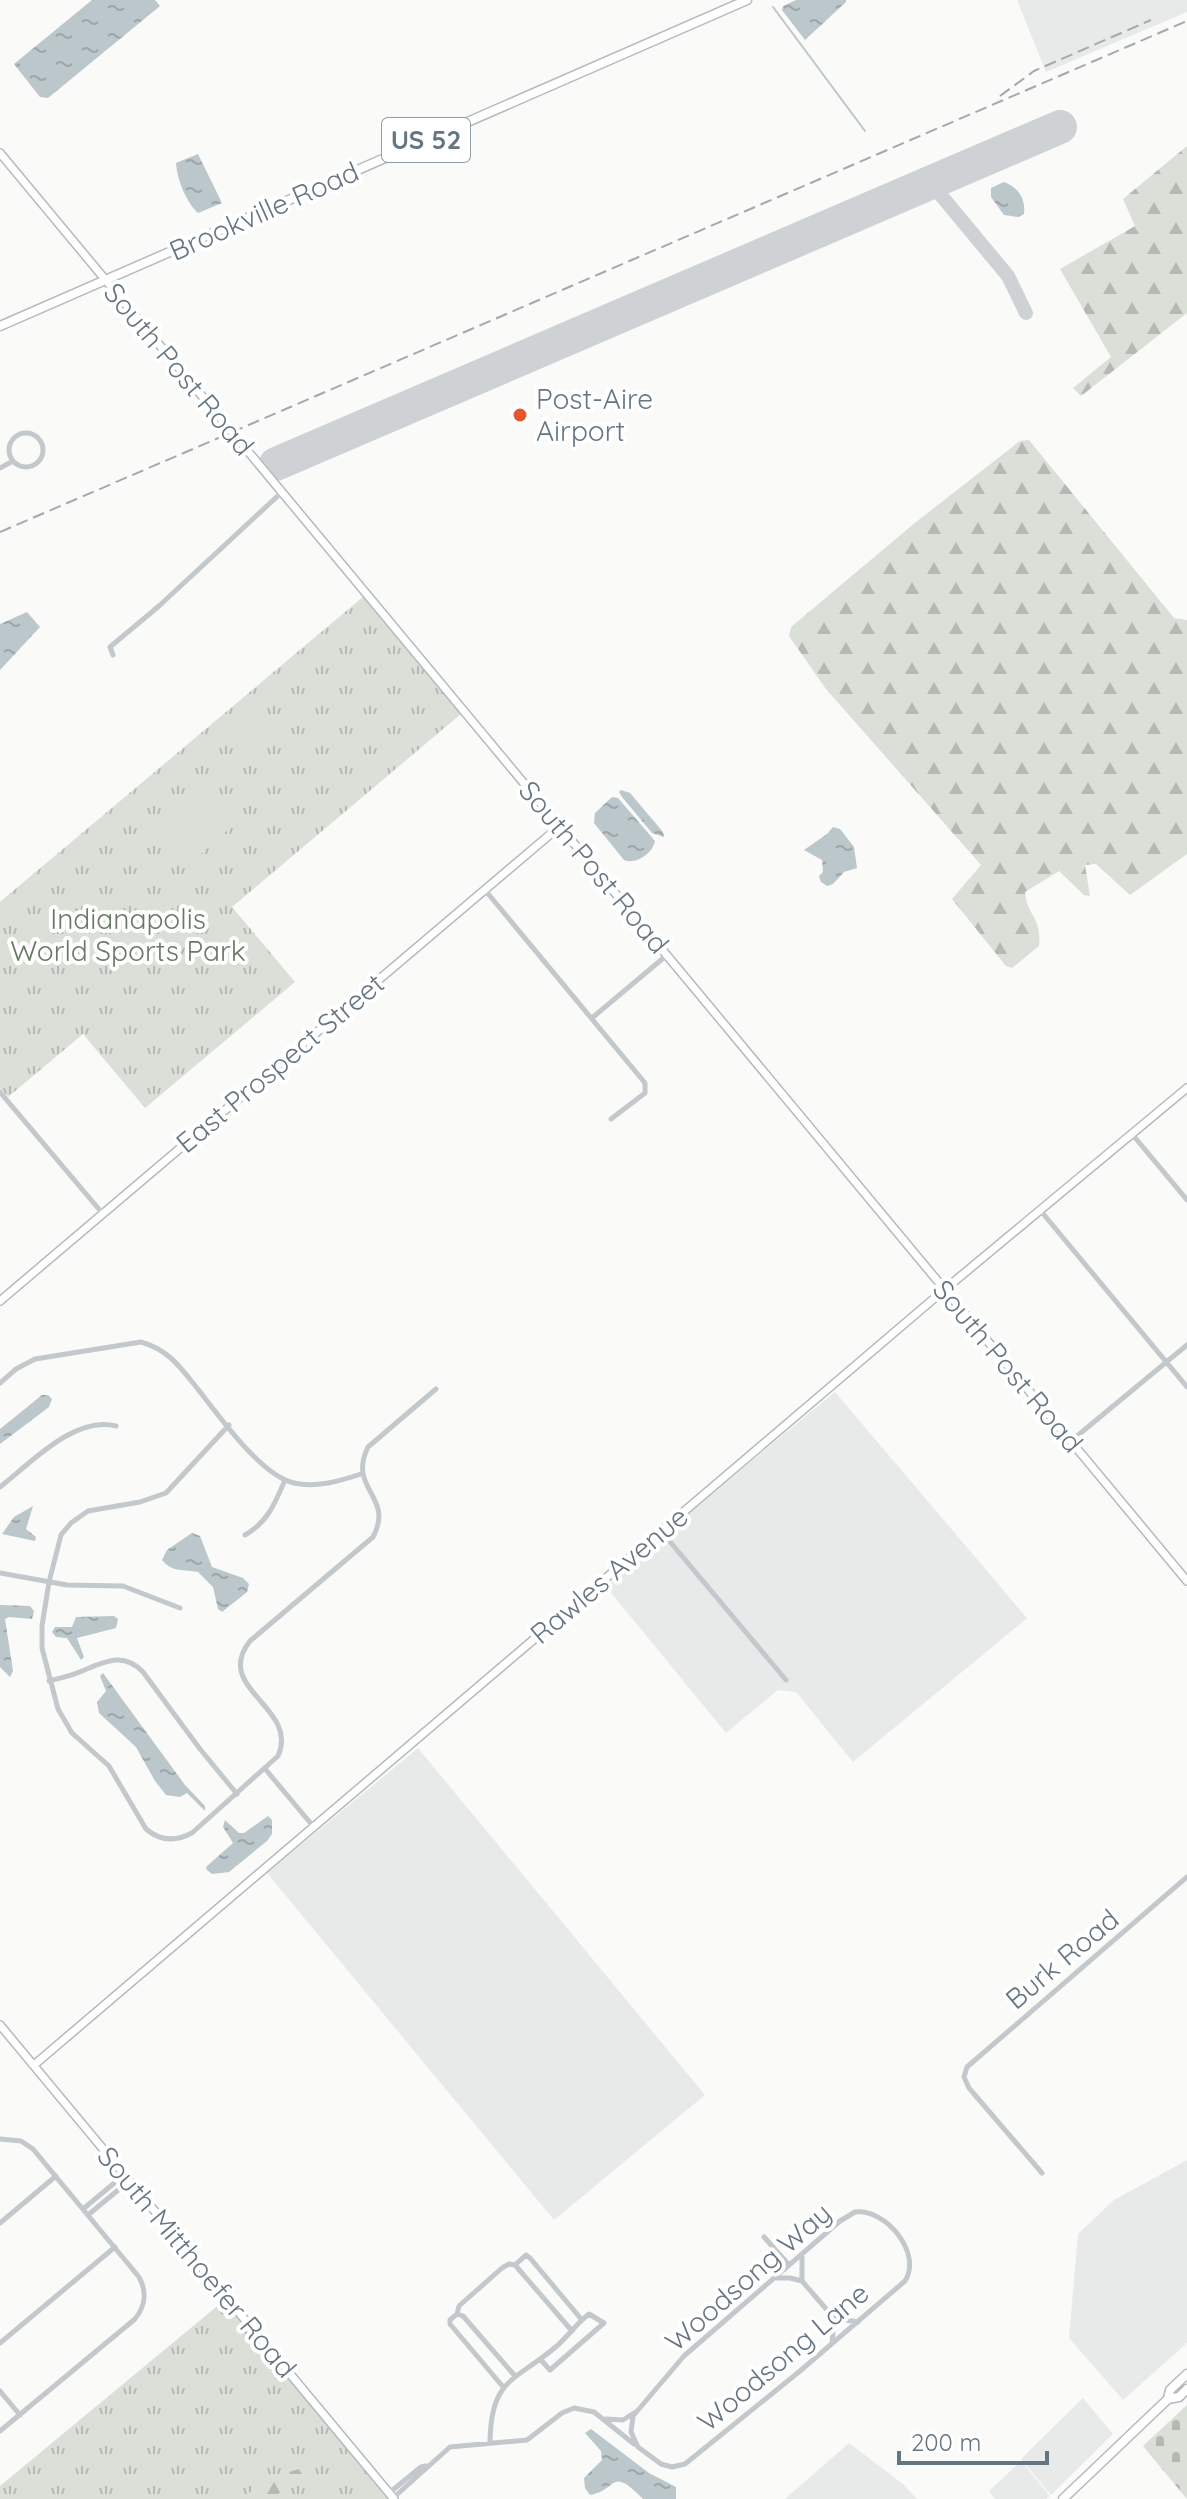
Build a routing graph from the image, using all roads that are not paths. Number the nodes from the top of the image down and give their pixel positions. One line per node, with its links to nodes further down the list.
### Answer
1 (747, 0): 3 (main road, Brookville Road / US 52)
2 (0, 153): 3 (main road, South Post Road)
3 (105, 280): 4 (main road, Brookville Road / US 52); 7 (main road, South Post Road)
4 (0, 326)
5 (13, 461): 5 (street); 6 (street)
6 (0, 468)
7 (282, 492): 8 (street); 9 (main road, South Post Road)
8 (113, 655)
9 (560, 826): 10 (main road, East Prospect Street); 11 (main road, South Post Road)
10 (485, 890): 12 (street); 19 (main road, East Prospect Street)
11 (667, 955): 12 (street); 20 (main road, South Post Road)
12 (592, 1018): 15 (street)
13 (1187, 1088): 16 (main road, Rawles Avenue)
14 (0, 1092): 19 (street)
15 (611, 1119)
16 (1132, 1134): 17 (street); 18 (main road, Rawles Avenue)
17 (1187, 1200)
18 (1040, 1210): 20 (main road, Rawles Avenue); 23 (street)
19 (103, 1214): 21 (main road, East Prospect Street)
20 (944, 1290): 29 (main road, South Post Road); 33 (main road, Rawles Avenue)
21 (0, 1301)
22 (1187, 1345): 23 (street)
23 (1166, 1362): 25 (street); 29 (street)
24 (0, 1383): 27 (street)
25 (1187, 1387)
26 (436, 1389): 30 (street)
27 (229, 1425): 31 (street); 37 (street)
28 (116, 1426): 32 (street)
29 (1071, 1441): 36 (main road, South Post Road)
30 (361, 1474): 31 (street); 41 (street)
31 (285, 1480): 34 (street)
32 (0, 1487)
33 (661, 1531): 39 (street); 43 (main road, Rawles Avenue)
34 (245, 1535)
35 (0, 1573): 37 (street)
36 (1187, 1581)
37 (49, 1582): 38 (street); 40 (street)
38 (180, 1608)
39 (786, 1680)
40 (49, 1681): 42 (street); 42 (street)
41 (266, 1770): 42 (street); 43 (street)
42 (237, 1794)
43 (313, 1826): 46 (main road, Rawles Avenue)
44 (1187, 1877): 48 (street, Burk Road)
45 (0, 2025): 46 (main road, South Mitthoefer Road)
46 (34, 2065): 50 (main road, South Mitthoefer Road)
47 (0, 2139): 49 (street)
48 (1042, 2173)
49 (56, 2176): 51 (street); 53 (street)
50 (127, 2178): 51 (street); 52 (street); 82 (main road, South Mitthoefer Road)
51 (83, 2209): 52 (street)
52 (88, 2215): 56 (street)
53 (0, 2223)
54 (895, 2233): 57 (street, Woodsong Way); 65 (street, Woodsong Lane)
55 (764, 2237): 59 (street)
56 (115, 2247): 67 (street); 77 (street)
57 (802, 2254): 59 (street, Woodsong Way); 61 (street)
58 (515, 2265): 62 (street); 64 (street); 66 (street)
59 (789, 2265): 60 (street, Woodsong Way)
60 (775, 2278): 61 (street); 76 (street, Woodsong Way)
61 (802, 2281): 63 (street)
62 (457, 2314): 71 (street); 72 (street)
63 (834, 2318): 65 (street); 68 (street)
64 (582, 2320): 66 (street); 69 (street)
65 (858, 2322): 68 (street, Woodsong Lane)
66 (572, 2331): 69 (street)
67 (0, 2343)
68 (832, 2344): 81 (street, Woodsong Lane)
69 (540, 2359): 71 (street)
70 (1187, 2374): 75 (main road)
71 (515, 2376): 72 (street)
72 (504, 2388): 80 (street)
73 (1187, 2389): 75 (main road)
74 (0, 2391): 77 (street)
75 (1168, 2399): 83 (main road)
76 (636, 2412): 78 (street); 81 (street)
77 (20, 2415): 79 (street)
78 (600, 2416): 80 (street); 81 (street, Woodsong Lane)
79 (0, 2431)
80 (490, 2442): 82 (street)
81 (638, 2447)
82 (392, 2496)
83 (1065, 2498)

